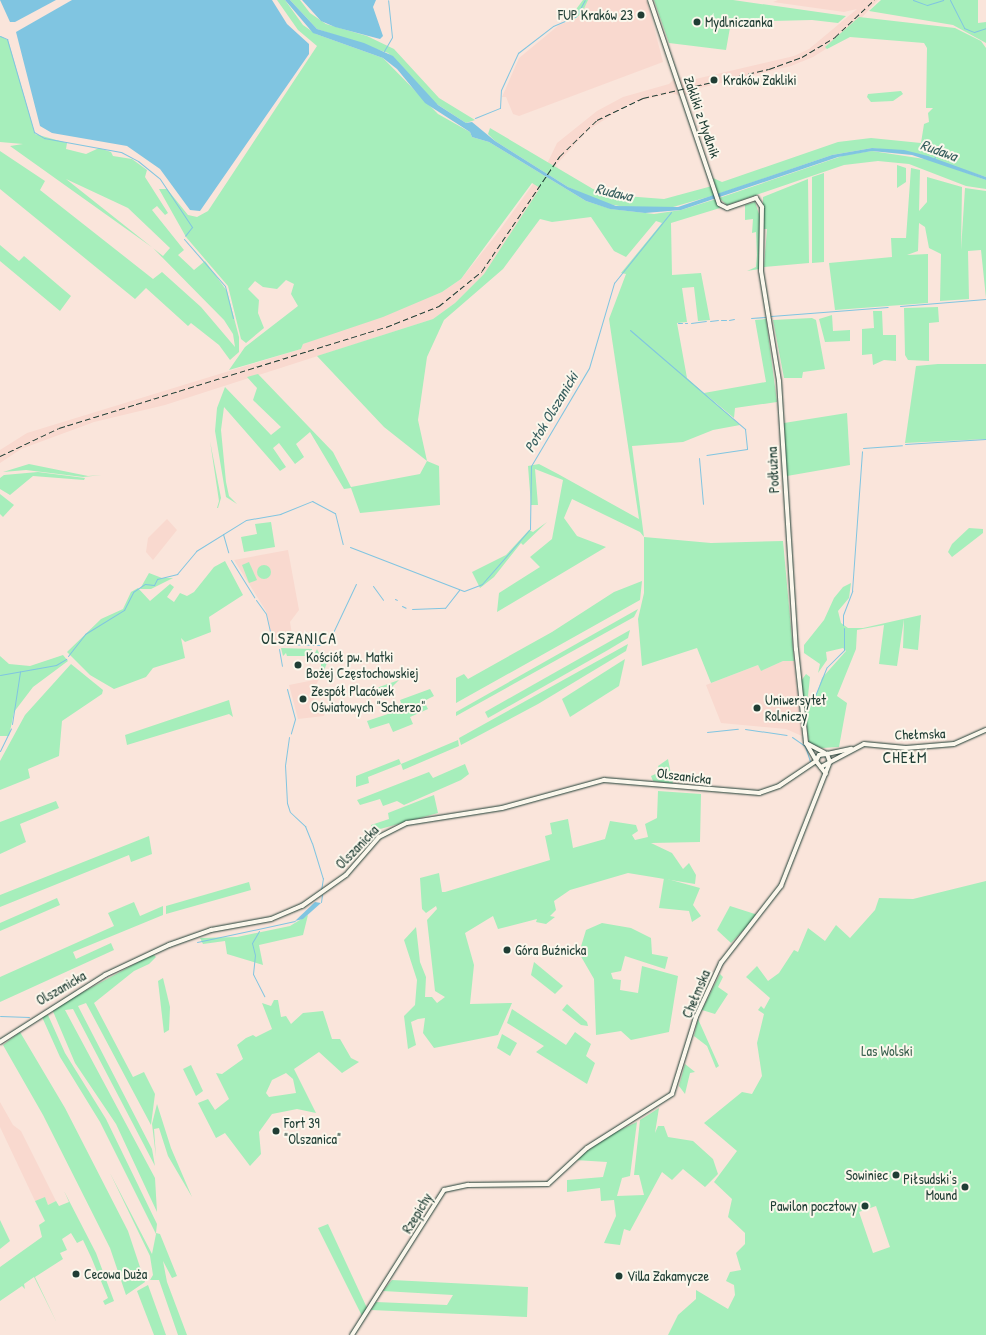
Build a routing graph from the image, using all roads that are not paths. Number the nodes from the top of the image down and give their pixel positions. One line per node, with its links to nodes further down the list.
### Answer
1 (650, 0): 2 (street, Zakliki z Mydlnik)
2 (756, 198): 4 (street, Podłużna)
3 (986, 730): 5 (street, Chełmska)
4 (806, 743): 6 (street); 7 (street, Podłużna)
5 (853, 748): 6 (street, Chełmska); 8 (street, Chełmska)
6 (826, 754): 7 (street); 8 (street)
7 (818, 763): 8 (street, Olszanicka); 9 (street); 10 (street, Olszanicka)
8 (829, 763): 9 (street, Chełmska)
9 (826, 774): 11 (street, Chełmska)
10 (0, 1042)
11 (548, 1184): 12 (street, Rzepichy)
12 (352, 1335)

